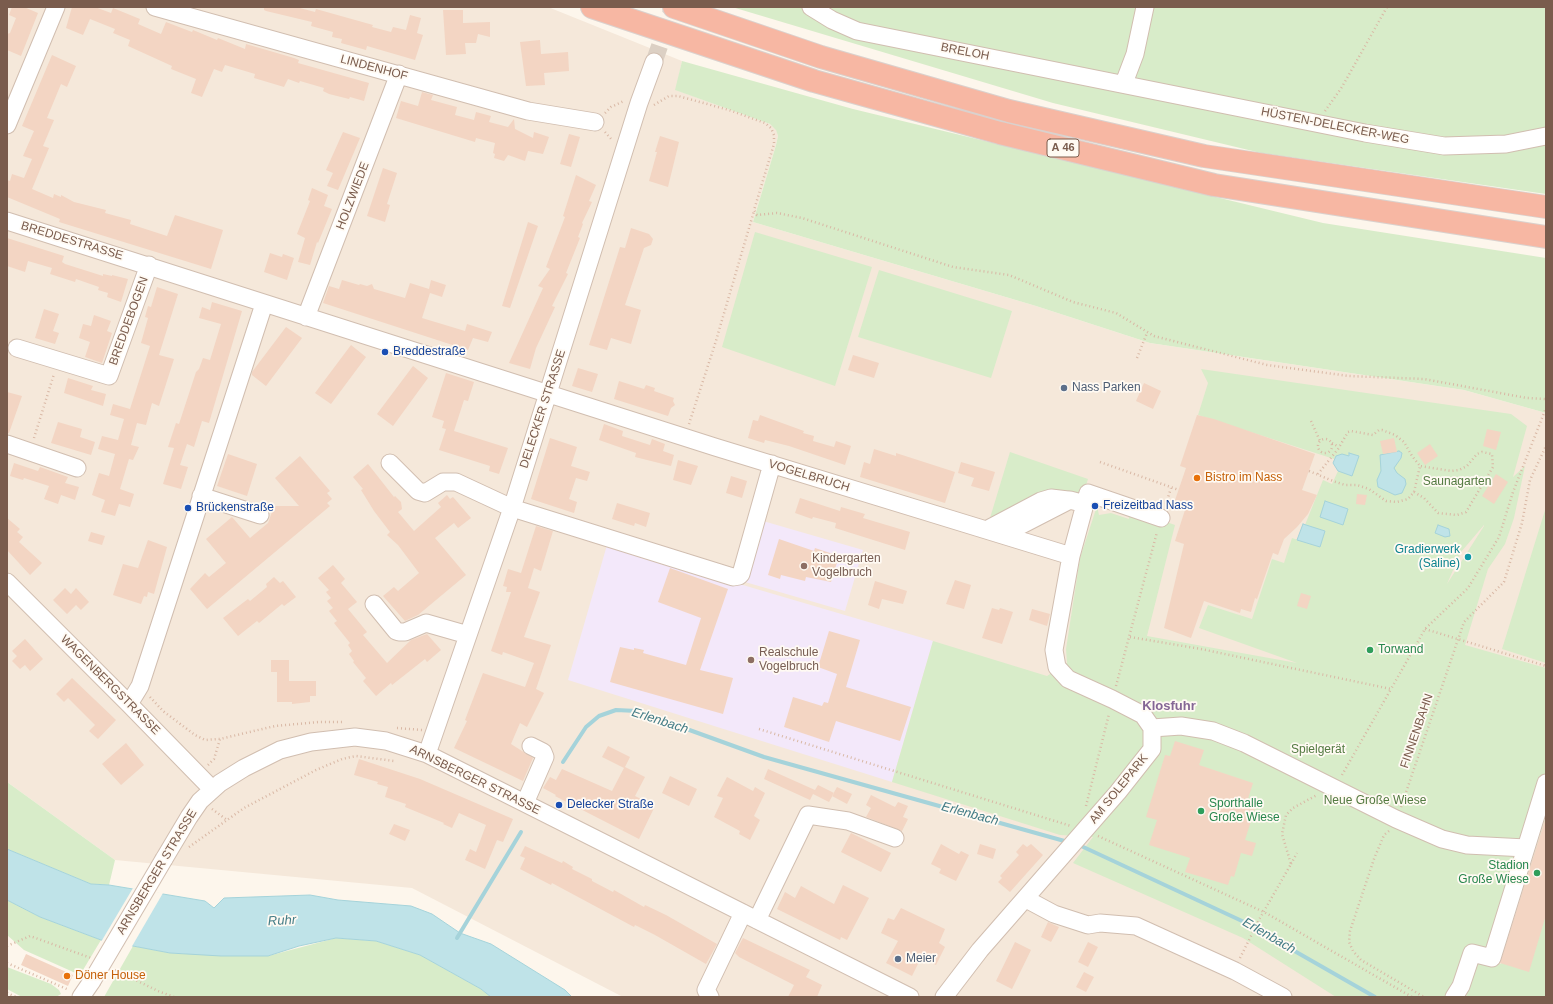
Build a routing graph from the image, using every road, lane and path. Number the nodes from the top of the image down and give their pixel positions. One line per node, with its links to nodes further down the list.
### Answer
1 (56, 7): 14 (street)
2 (155, 7): 9 (street, LINDENHOF)
3 (592, 7): 20 (highway, A 46)
4 (674, 7): 17 (highway, A 46)
5 (811, 7): 10 (street, BRELOH)
6 (1145, 7): 10 (street)
7 (1388, 7): 13 (path)
8 (654, 62): 11 (street, DELECKER STRASSE)
9 (399, 74): 12 (street, LINDENHOF); 23 (street, HOLZWIEDE)
10 (1124, 84): 13 (street, HÜSTEN-DELECKER-WEG)
11 (639, 102): 12 (path); 16 (street, DELECKER STRASSE); 18 (path)
12 (595, 122): 16 (path)
13 (1317, 122): 15 (street, HÜSTEN-DELECKER-WEG)
14 (7, 125)
15 (1546, 136)
16 (626, 149): 28 (street, DELECKER STRASSE)
17 (1546, 207)
18 (754, 210): 24 (path); 32 (path)
19 (7, 221): 21 (street, BREDDESTRASSE)
20 (1546, 237)
21 (149, 265): 22 (street, BREDDESTRASSE); 27 (street, BREDDEBOGEN)
22 (264, 304): 23 (street, BREDDESTRASSE); 49 (street)
23 (306, 317): 28 (street, BREDDESTRASSE)
24 (1147, 333): 26 (path); 29 (path)
25 (17, 348): 27 (street, BREDDEBOGEN)
26 (1137, 358)
27 (59, 361): 38 (path)
28 (548, 394): 32 (street, VOGELBRUCH); 51 (street, DELECKER STRASSE)
29 (1546, 399)
30 (1546, 408): 58 (path)
31 (1311, 421): 33 (path)
32 (685, 437): 41 (street, VOGELBRUCH)
33 (1320, 441): 34 (path); 34 (path)
34 (1332, 443): 37 (path)
35 (7, 444): 38 (street)
36 (1546, 446): 61 (path, FINNENBAHN)
37 (1339, 447): 42 (path); 45 (path)
38 (30, 452): 43 (street)
39 (1100, 462): 46 (path)
40 (390, 463): 51 (street)
41 (772, 464): 51 (street); 54 (street, VOGELBRUCH)
42 (1420, 466): 48 (path); 48 (path)
43 (77, 468)
44 (1309, 471): 45 (path)
45 (1318, 474): 48 (path)
46 (1171, 488): 47 (path); 53 (path)
47 (1179, 490)
48 (1414, 492)
49 (201, 496): 52 (street); 63 (street)
50 (1081, 499): 53 (street); 54 (street); 55 (street)
51 (512, 508): 59 (street, DELECKER STRASSE)
52 (260, 514)
53 (1161, 518): 60 (path)
54 (996, 532): 55 (street, VOGELBRUCH)
55 (1071, 556): 65 (street)
56 (7, 582): 66 (street, WAGENBERGSTRASSE)
57 (374, 604): 59 (street)
58 (1425, 629): 61 (path); 64 (path)
59 (468, 635): 71 (street, DELECKER STRASSE)
60 (1130, 637): 64 (path); 65 (path)
61 (1459, 639): 62 (path); 77 (path, FINNENBAHN)
62 (1546, 666)
63 (140, 686): 66 (street); 69 (path)
64 (1391, 689): 74 (path)
65 (1112, 699): 67 (street); 78 (path)
66 (129, 704): 75 (street, WAGENBERGSTRASSE)
67 (1152, 728): 74 (street); 78 (street, AM SOLEPARK)
68 (759, 729): 78 (path)
69 (220, 739)
70 (530, 746): 76 (street)
71 (427, 754): 75 (street, ARNSBERGER STRASSE); 76 (street, ARNSBERGER STRASSE)
72 (396, 761): 81 (path)
73 (1546, 783): 80 (street)
74 (1334, 788): 77 (street); 83 (path)
75 (212, 789): 90 (street, ARNSBERGER STRASSE, bridge)
76 (524, 803): 86 (street, ARNSBERGER STRASSE)
77 (1396, 819): 80 (street); 97 (path, FINNENBAHN)
78 (1082, 830): 84 (street, AM SOLEPARK); 85 (path)
79 (896, 838): 86 (street)
80 (1526, 848): 98 (street)
81 (185, 853)
82 (1297, 853): 83 (path)
83 (1291, 864): 85 (path)
84 (1026, 899): 88 (street); 94 (street, AM SOLEPARK)
85 (1264, 912): 88 (path); 96 (path)
86 (750, 916): 92 (street); 93 (street, ARNSBERGER STRASSE)
87 (7, 963): 90 (path)
88 (1235, 971): 95 (street)
89 (7, 993): 91 (path)
90 (82, 996)
91 (16, 997)
92 (710, 997)
93 (910, 997)
94 (944, 997)
95 (1283, 997)
96 (1412, 997)
97 (1424, 997)
98 (1454, 997)

